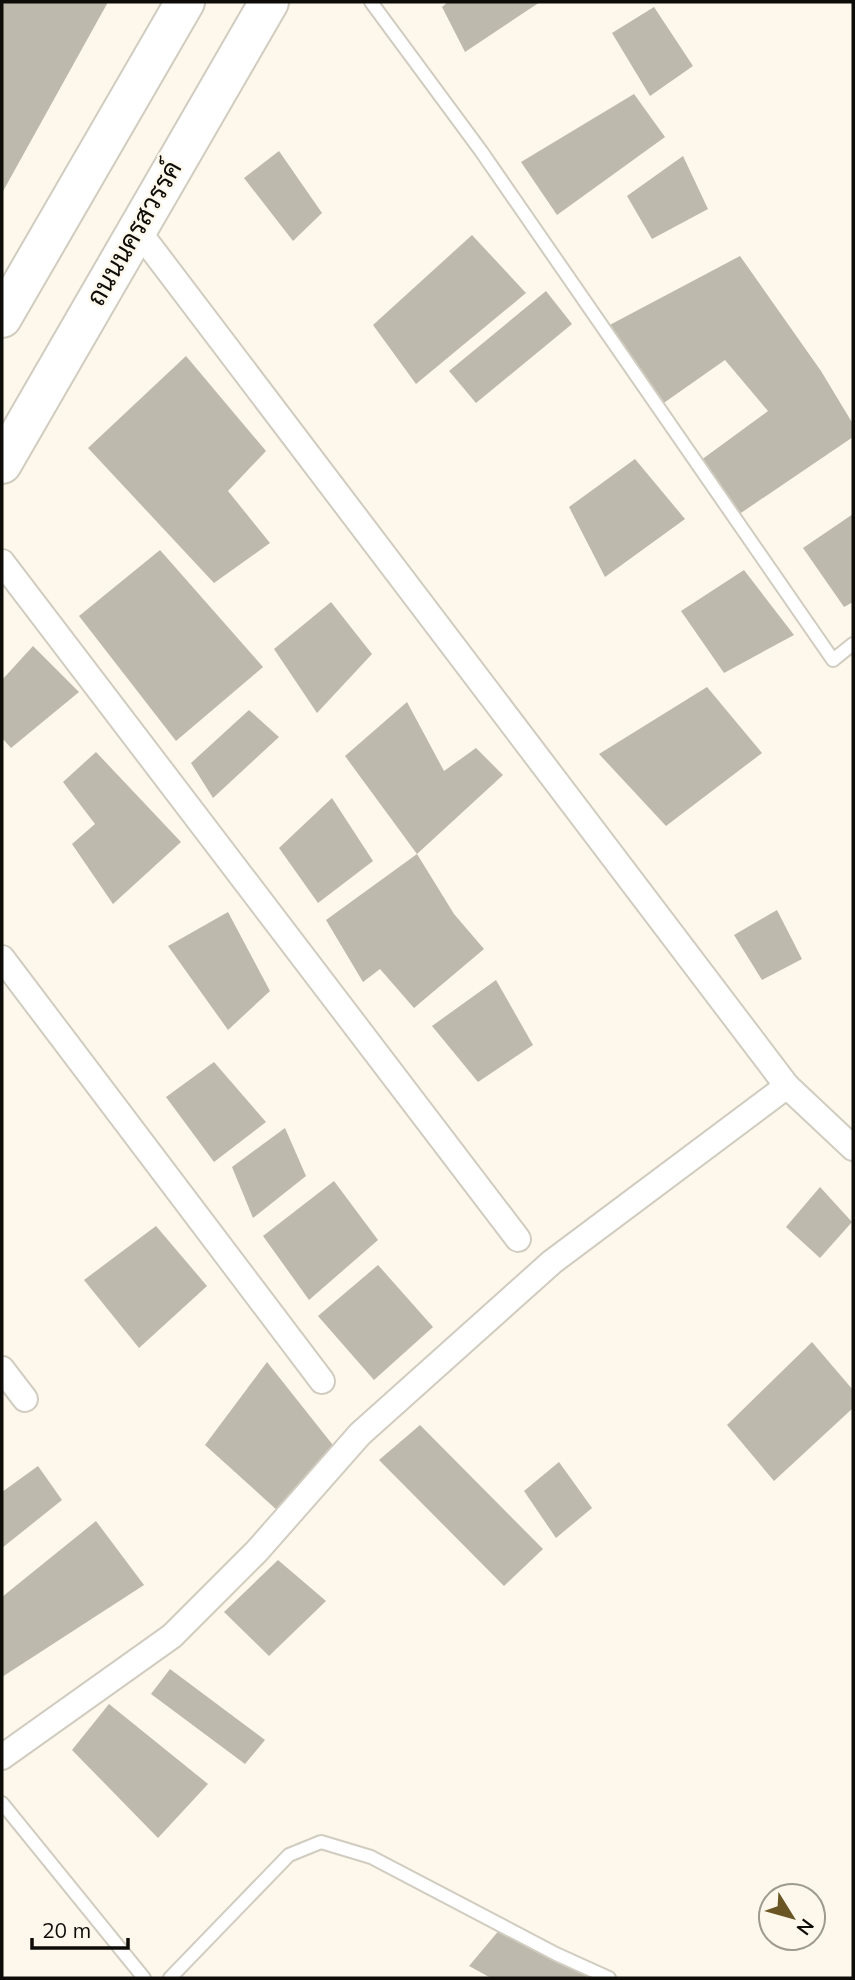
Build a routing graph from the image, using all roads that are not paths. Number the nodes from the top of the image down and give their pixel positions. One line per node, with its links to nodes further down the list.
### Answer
1 (185, 2): 5 (main road)
2 (268, 2): 4 (main road, ถนนนครสวรรค์)
3 (371, 2): 8 (lane)
4 (136, 228): 6 (main road, ถนนนครสวรรค์); 10 (street)
5 (2, 318)
6 (2, 464)
7 (2, 562): 12 (street)
8 (853, 643)
9 (2, 958): 14 (street)
10 (788, 1086): 11 (street); 16 (street)
11 (853, 1147)
12 (518, 1239)
13 (2, 1369): 15 (street)
14 (322, 1381)
15 (25, 1399)
16 (2, 1757)
17 (2, 1803): 18 (lane)
18 (144, 1978)
19 (170, 1978): 20 (lane)
20 (609, 1978)

